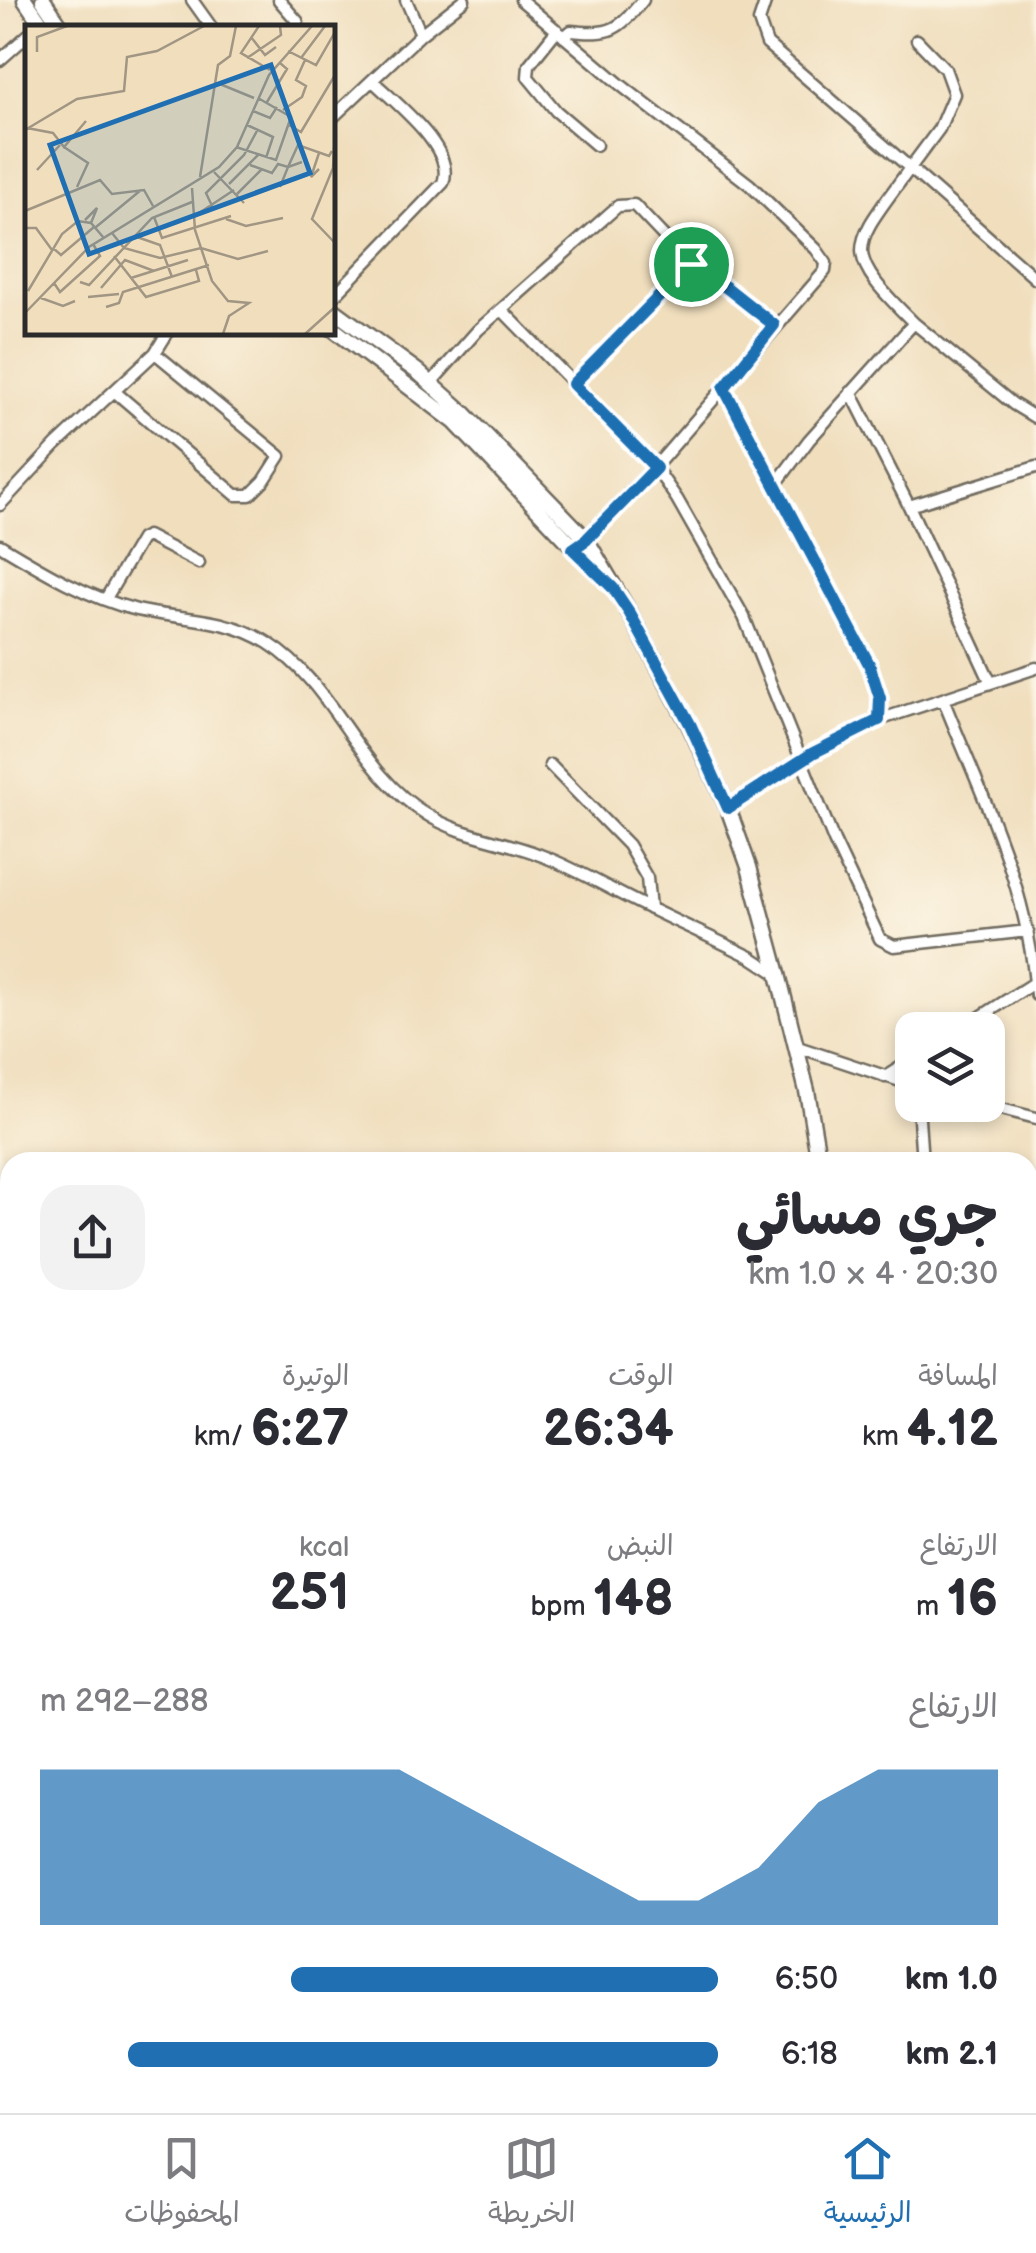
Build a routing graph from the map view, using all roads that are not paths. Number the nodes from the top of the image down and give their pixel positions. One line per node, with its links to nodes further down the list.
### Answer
1 (24, 0): 11 (main road)
2 (43, 0): 12 (main road)
3 (192, 0): 13 (street)
4 (279, 0): 10 (street)
5 (406, 0): 15 (street)
6 (464, 0): 15 (street)
7 (521, 0): 14 (street)
8 (643, 0): 14 (street)
9 (766, 0): 22 (street)
10 (298, 22)
11 (39, 25)
12 (60, 25)
13 (210, 25)
14 (560, 33): 21 (street); 29 (street)
15 (421, 34): 19 (street)
16 (25, 38): 18 (street)
17 (916, 40): 22 (street)
18 (0, 60)
19 (373, 80): 20 (street); 25 (street)
20 (335, 115)
21 (596, 144)
22 (910, 168): 24 (street); 28 (street)
23 (691, 264): 26 (street); 29 (street); 34 (street)
24 (1036, 279)
25 (335, 295)
26 (502, 310): 33 (street); 34 (street)
27 (335, 311): 33 (main road)
28 (914, 322): 37 (street); 38 (street)
29 (774, 325): 35 (street)
30 (335, 330): 46 (main road)
31 (166, 335): 32 (street)
32 (155, 353): 36 (street); 36 (street)
33 (430, 384): 44 (main road)
34 (573, 384): 40 (street)
35 (724, 388): 40 (street); 41 (street)
36 (114, 391): 42 (street)
37 (851, 392): 41 (street); 43 (street)
38 (1036, 418)
39 (1036, 467): 43 (street)
40 (656, 468): 44 (street); 54 (street)
41 (776, 484): 53 (street)
42 (0, 504)
43 (909, 506): 51 (street)
44 (586, 540): 46 (street); 48 (main road)
45 (0, 545): 49 (street)
46 (573, 549): 48 (main road)
47 (199, 563): 49 (street)
48 (613, 588): 56 (main road)
49 (106, 600): 57 (street)
50 (1036, 668): 51 (street)
51 (990, 682): 52 (street)
52 (943, 699): 53 (street); 58 (street)
53 (879, 720): 54 (street)
54 (800, 760): 56 (street); 58 (street)
55 (550, 765): 57 (street)
56 (728, 808): 59 (main road)
57 (650, 909): 59 (street)
58 (1028, 931): 60 (street)
59 (778, 974): 63 (main road)
60 (1035, 982): 61 (street); 62 (street)
61 (1036, 995)
62 (988, 1012)
63 (794, 1045): 65 (street); 70 (main road)
64 (895, 1071): 65 (street)
65 (885, 1077): 66 (street)
66 (895, 1080)
67 (1005, 1110): 68 (street)
68 (1036, 1118)
69 (919, 1122): 71 (street)
70 (817, 1152)
71 (921, 1152)

